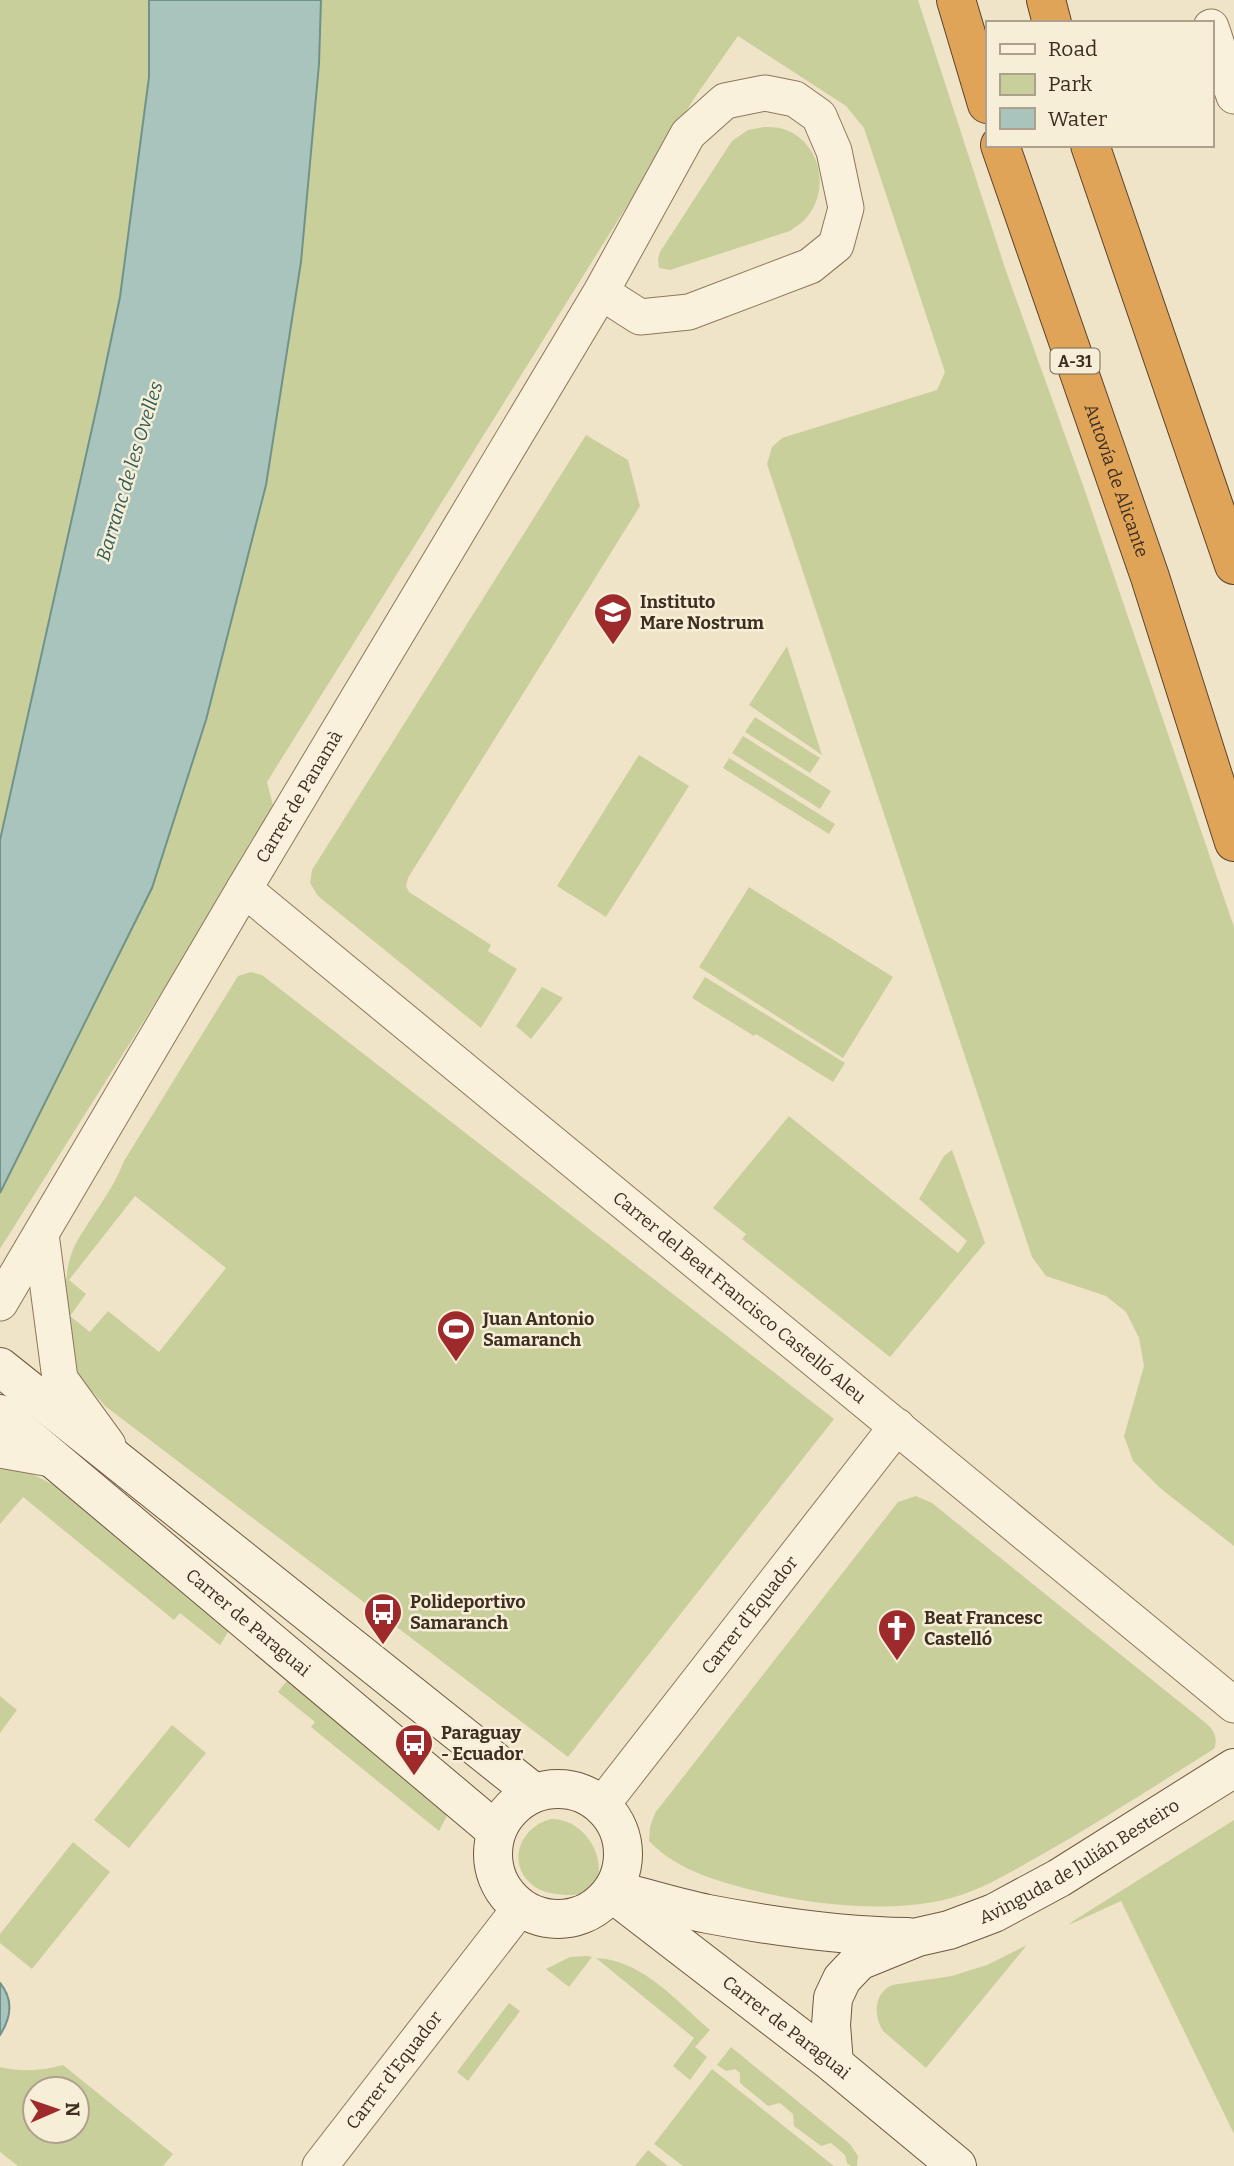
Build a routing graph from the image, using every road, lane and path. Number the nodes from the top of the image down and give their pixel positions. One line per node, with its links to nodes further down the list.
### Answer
1 (956, 0): 8 (highway)
2 (1046, 0): 4 (highway)
3 (1202, 0): 5 (street)
4 (1051, 21)
5 (1210, 21)
6 (1213, 31): 7 (street)
7 (1234, 96)
8 (986, 101)
9 (1001, 147): 13 (highway, Autovía de Alicante / A-31)
10 (1091, 147): 12 (highway)
11 (601, 292): 11 (street, Carrer de Panamà); 16 (street, Carrer de Panamà)
12 (1234, 565)
13 (1150, 577): 14 (highway, A-31); 15 (highway)
14 (1234, 775)
15 (1234, 842)
16 (244, 888): 17 (street, Carrer de Panamà); 21 (street, Carrer del Beat Francisco Castelló Aleu)
17 (41, 1234): 18 (street, Carrer de Panamà); 24 (street)
18 (0, 1303)
19 (0, 1367): 24 (street)
20 (0, 1414): 23 (street, Carrer de Paraguai)
21 (897, 1426): 25 (street, Carrer del Beat Francisco Castelló Aleu); 28 (street, Carrer d'Equador)
22 (0, 1450): 23 (street)
23 (51, 1459): 29 (street, Carrer de Paraguai)
24 (125, 1467): 27 (street)
25 (1234, 1705)
26 (1234, 1768): 32 (street, Avinguda de Julián Besteiro)
27 (533, 1792): 28 (street); 29 (street)
28 (601, 1806): 30 (street)
29 (496, 1831): 31 (street)
30 (612, 1892): 31 (street); 32 (street, Avinguda de Julián Besteiro); 33 (street, Carrer de Paraguai)
31 (520, 1908): 34 (street, Carrer d'Equador)
32 (918, 1937): 33 (street, Avinguda de Julián Besteiro)
33 (834, 2064): 35 (street, Carrer de Paraguai)
34 (320, 2166)
35 (957, 2166)

